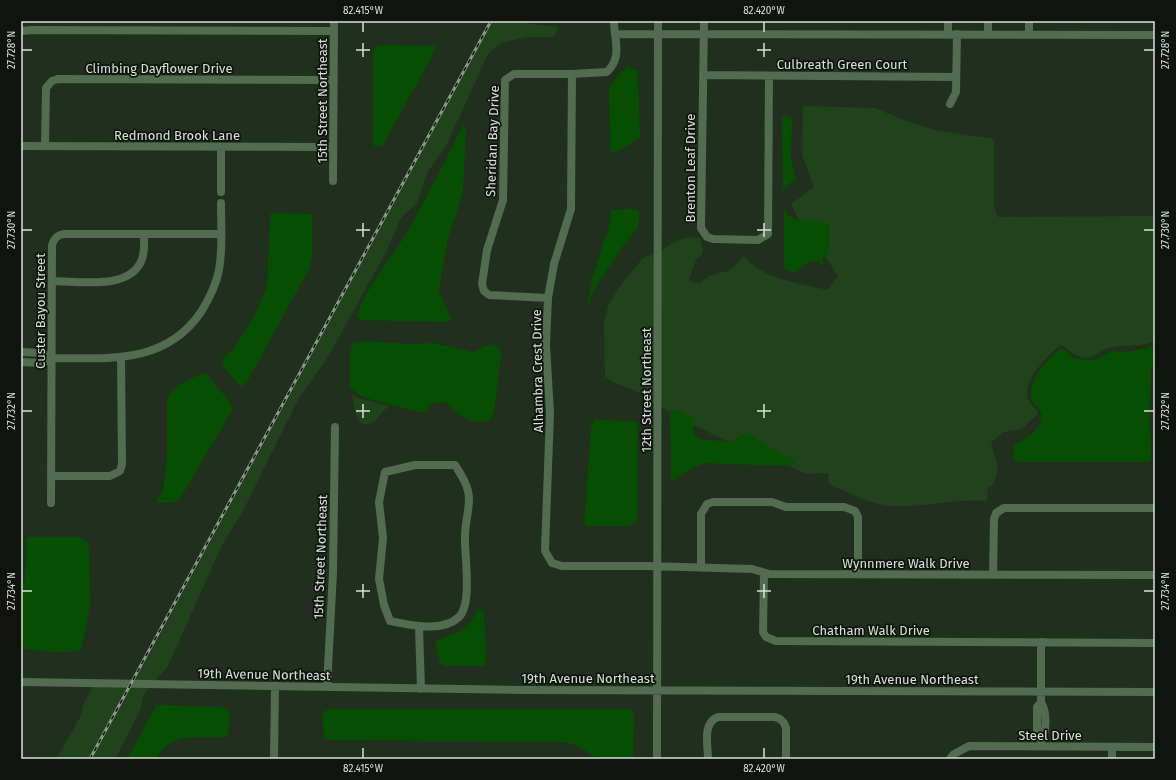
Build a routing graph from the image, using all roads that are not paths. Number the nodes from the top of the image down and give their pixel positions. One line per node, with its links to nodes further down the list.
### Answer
1 (334, 21): 10 (street, 15th Street Northeast)
2 (614, 21): 12 (street, Sheridan Bay Drive)
3 (658, 21): 13 (street, 12th Street Northeast)
4 (704, 21): 14 (street, Brenton Leaf Drive)
5 (948, 21): 15 (street)
6 (988, 21): 16 (street)
7 (1029, 21): 17 (street)
8 (21, 27): 9 (street)
9 (33, 30): 10 (street); 11 (street)
10 (334, 31): 23 (street, 15th Street Northeast)
11 (21, 32)
12 (616, 34): 13 (street); 19 (street, Sheridan Bay Drive)
13 (658, 34): 14 (street); 44 (street, 12th Street Northeast)
14 (704, 34): 15 (street); 20 (street, Brenton Leaf Drive)
15 (953, 34): 16 (street); 22 (street)
16 (988, 34): 17 (street)
17 (1029, 34): 18 (street)
18 (1155, 35)
19 (572, 74): 35 (street, Alhambra Crest Drive); 35 (street, Sheridan Bay Drive)
20 (703, 76): 21 (street, Culbreath Green Court); 21 (street, Brenton Leaf Drive)
21 (769, 76): 22 (street, Culbreath Green Court)
22 (956, 76): 24 (street)
23 (334, 80): 26 (street, Climbing Dayflower Drive); 28 (street, 15th Street Northeast)
24 (950, 104)
25 (21, 146): 26 (street, Redmond Brook Lane)
26 (45, 146): 27 (street, Redmond Brook Lane)
27 (221, 147): 28 (street, Redmond Brook Lane); 30 (street)
28 (333, 147): 29 (street, 15th Street Northeast)
29 (333, 181)
30 (221, 192)
31 (221, 203): 33 (street)
32 (144, 234): 33 (street, Custer Bayou Street); 34 (street); 34 (street, Custer Bayou Street)
33 (221, 234): 38 (street)
34 (52, 281): 37 (street, Custer Bayou Street)
35 (548, 298): 44 (street, Alhambra Crest Drive)
36 (21, 352): 37 (street)
37 (51, 358): 38 (street); 39 (street); 41 (street, Custer Bayou Street)
38 (122, 358): 41 (street)
39 (21, 362)
40 (334, 427): 55 (street, 15th Street Northeast)
41 (51, 476): 42 (street, Custer Bayou Street)
42 (51, 503)
43 (1155, 508): 48 (street)
44 (658, 567): 45 (street, Wynnmere Walk Drive); 57 (street, 12th Street Northeast)
45 (701, 568): 46 (street, Wynnmere Walk Drive); 47 (street)
46 (764, 573): 47 (street, Wynnmere Walk Drive); 51 (street, Chatham Walk Drive)
47 (858, 575): 48 (street, Wynnmere Walk Drive)
48 (993, 575): 49 (street, Wynnmere Walk Drive)
49 (1155, 576)
50 (419, 627): 50 (street); 56 (street)
51 (1041, 642): 52 (street, Chatham Walk Drive); 58 (street)
52 (1155, 643)
53 (21, 682): 54 (street, 19th Avenue Northeast)
54 (275, 686): 55 (street, 19th Avenue Northeast); 63 (street)
55 (327, 687): 56 (street, 19th Avenue Northeast)
56 (421, 689): 57 (street, 19th Avenue Northeast)
57 (657, 691): 58 (street, 19th Avenue Northeast); 64 (street, 12th Street Northeast)
58 (1041, 691): 59 (street, 19th Avenue Northeast); 60 (street)
59 (1155, 692)
60 (1041, 744): 61 (street, Steel Drive); 67 (street, Steel Drive)
61 (1112, 747): 62 (street, Steel Drive); 68 (street)
62 (1155, 747)
63 (274, 759)
64 (657, 759)
65 (708, 759): 66 (street)
66 (786, 759)
67 (950, 759)
68 (1112, 759)

